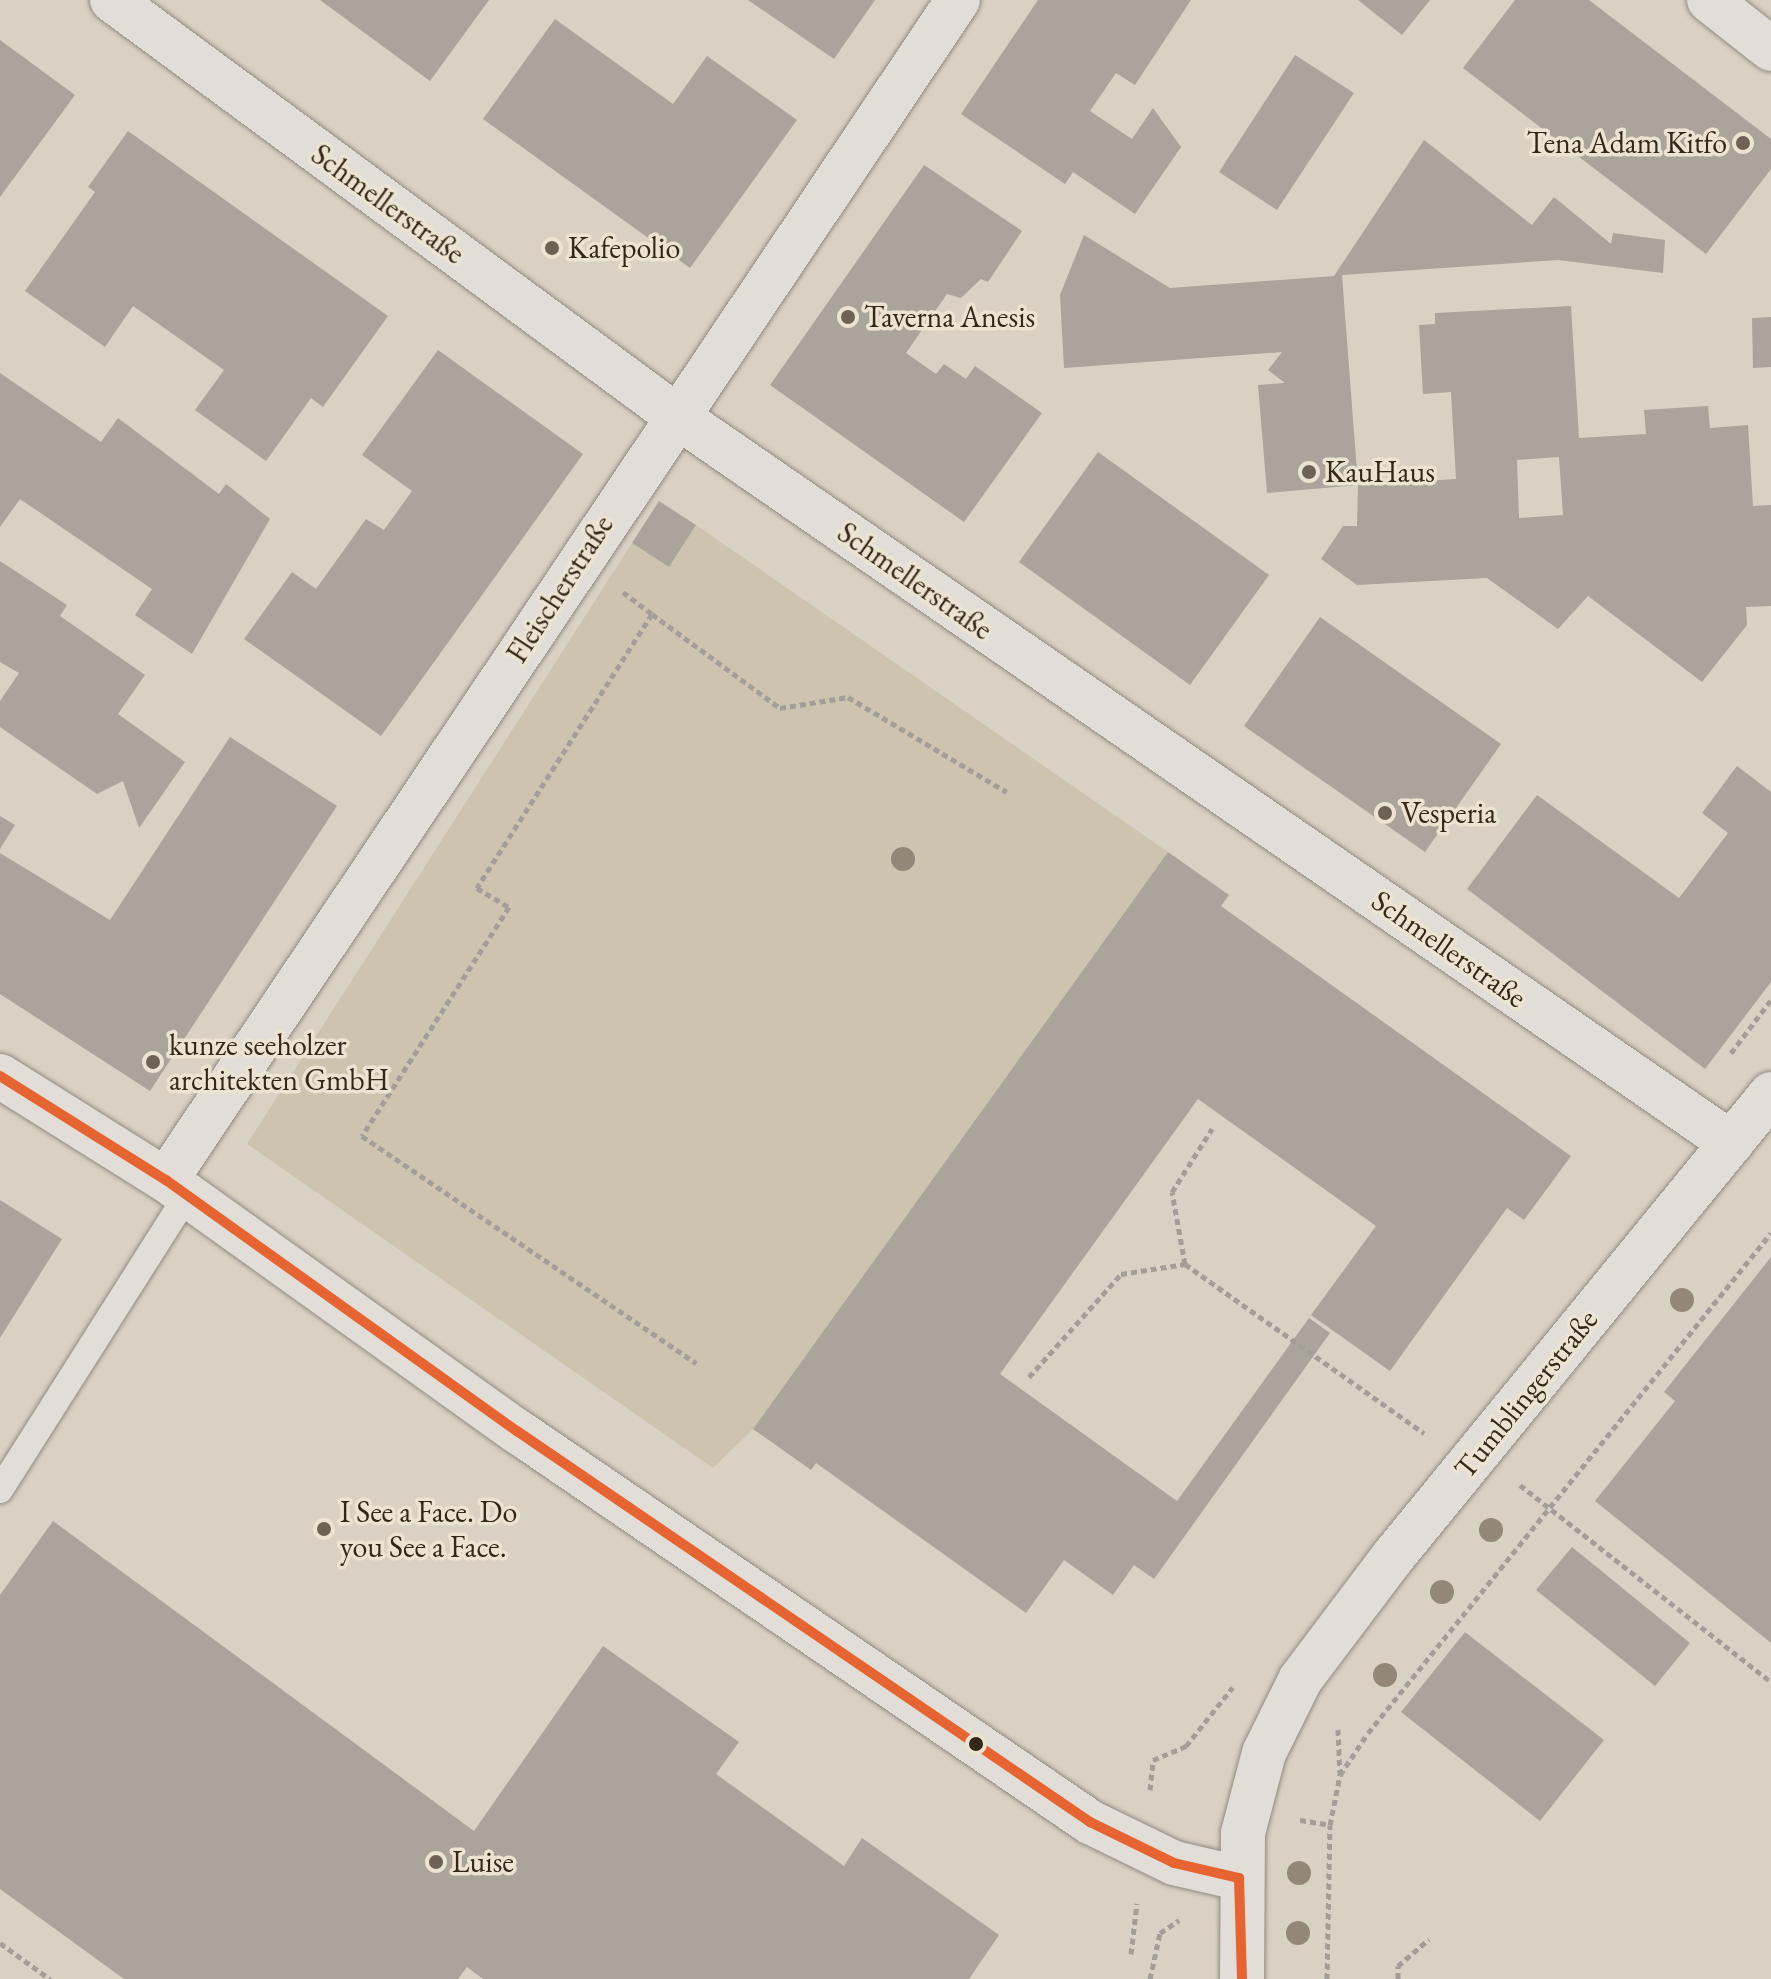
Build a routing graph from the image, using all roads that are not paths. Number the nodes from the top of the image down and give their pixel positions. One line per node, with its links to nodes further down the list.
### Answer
1 (112, 0): 5 (street, Schmellerstraße)
2 (958, 0): 5 (street, Fleischerstraße)
3 (1709, 0): 4 (street)
4 (1771, 49)
5 (675, 415): 8 (street, Schmellerstraße); 9 (street, Fleischerstraße)
6 (0, 1076): 9 (street)
7 (1771, 1094): 8 (street, Tumblingerstraße)
8 (1731, 1143): 11 (street, Tumblingerstraße)
9 (177, 1187): 10 (lane); 11 (street)
10 (0, 1490)
11 (1239, 1878): 12 (street, Tumblingerstraße)
12 (1242, 1979)

